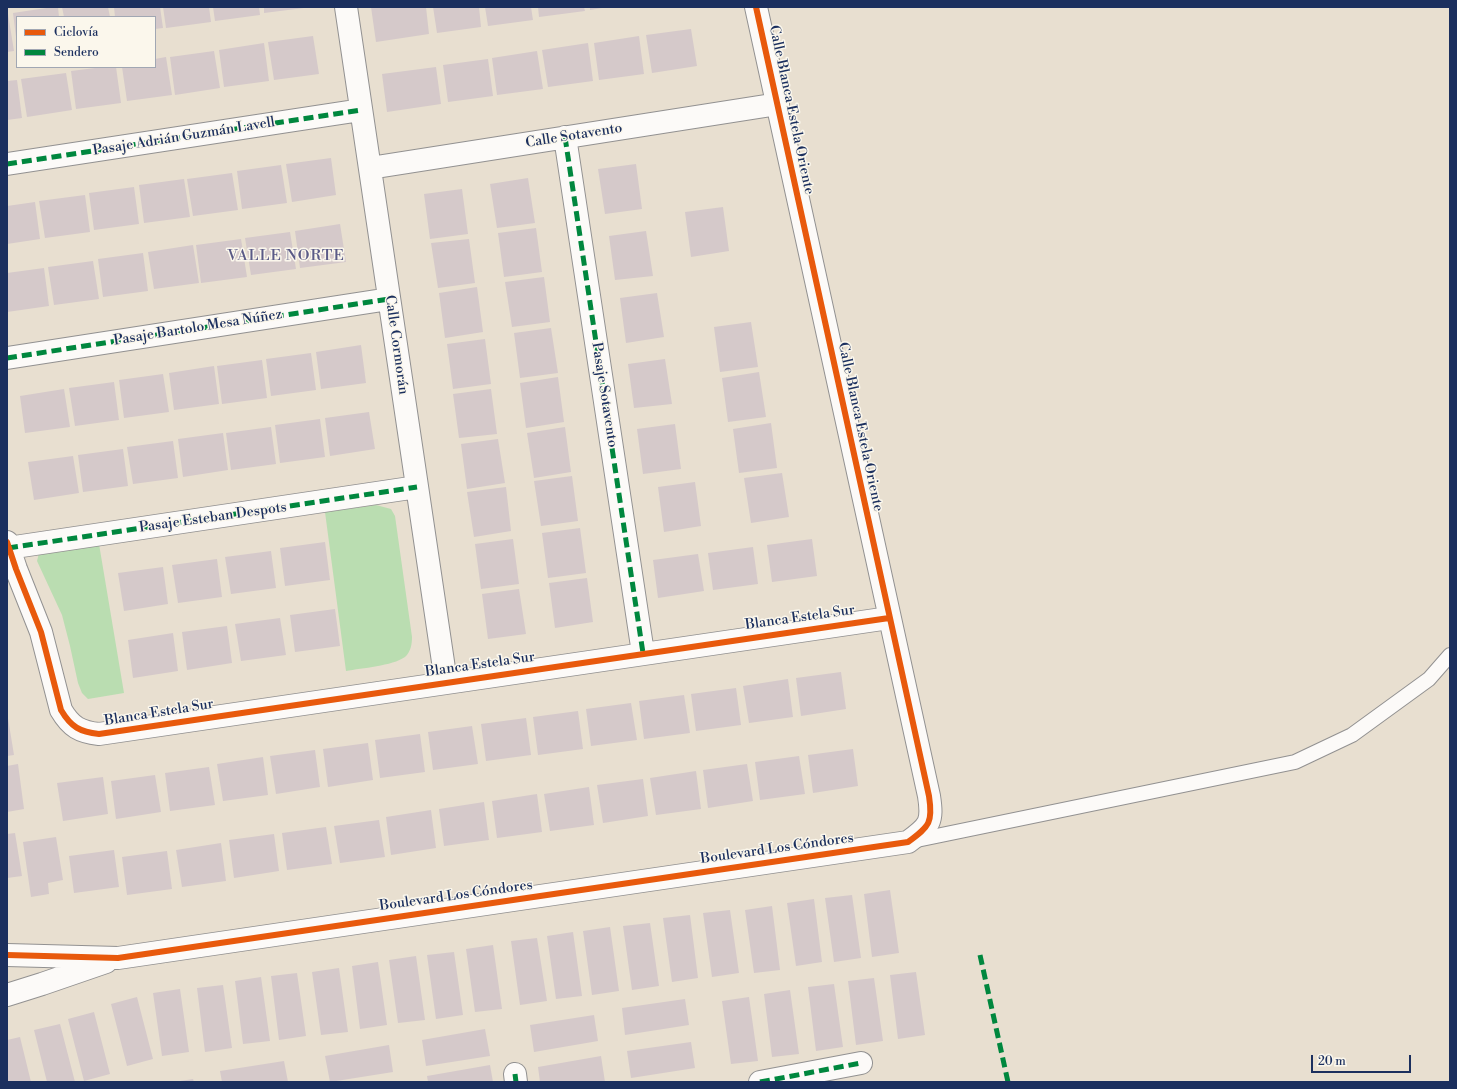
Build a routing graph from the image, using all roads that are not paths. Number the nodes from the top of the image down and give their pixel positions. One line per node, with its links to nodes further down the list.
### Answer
1 (346, 7): 4 (street, Calle Cormorán)
2 (756, 7): 3 (street, Calle Blanca Estela Oriente)
3 (778, 104): 5 (street, Calle Sotavento); 12 (street, Calle Blanca Estela Oriente)
4 (362, 110): 6 (street, Pasaje Adrián Guzmán Lavell); 7 (street, Calle Cormorán)
5 (565, 137): 7 (street, Calle Sotavento); 13 (street, Pasaje Sotavento)
6 (7, 164)
7 (370, 168): 8 (street, Calle Cormorán)
8 (389, 299): 9 (street, Pasaje Bartolo Mesa Núñez); 10 (street, Calle Cormorán)
9 (7, 358)
10 (417, 488): 11 (street, Pasaje Esteban Despots); 15 (street, Calle Cormorán)
11 (8, 545): 15 (street, Blanca Estela Sur)
12 (889, 618): 13 (street, Blanca Estela Sur); 16 (street, Calle Blanca Estela Oriente)
13 (643, 653): 15 (street, Blanca Estela Sur)
14 (1450, 655): 16 (lane)
15 (446, 682)
16 (908, 842): 18 (street, Boulevard Los Cóndores)
17 (7, 955): 18 (street, Boulevard Los Cóndores)
18 (118, 958): 19 (street, Boulevard Los Cóndores)
19 (7, 995)
20 (861, 1063): 21 (street)
21 (760, 1082)

